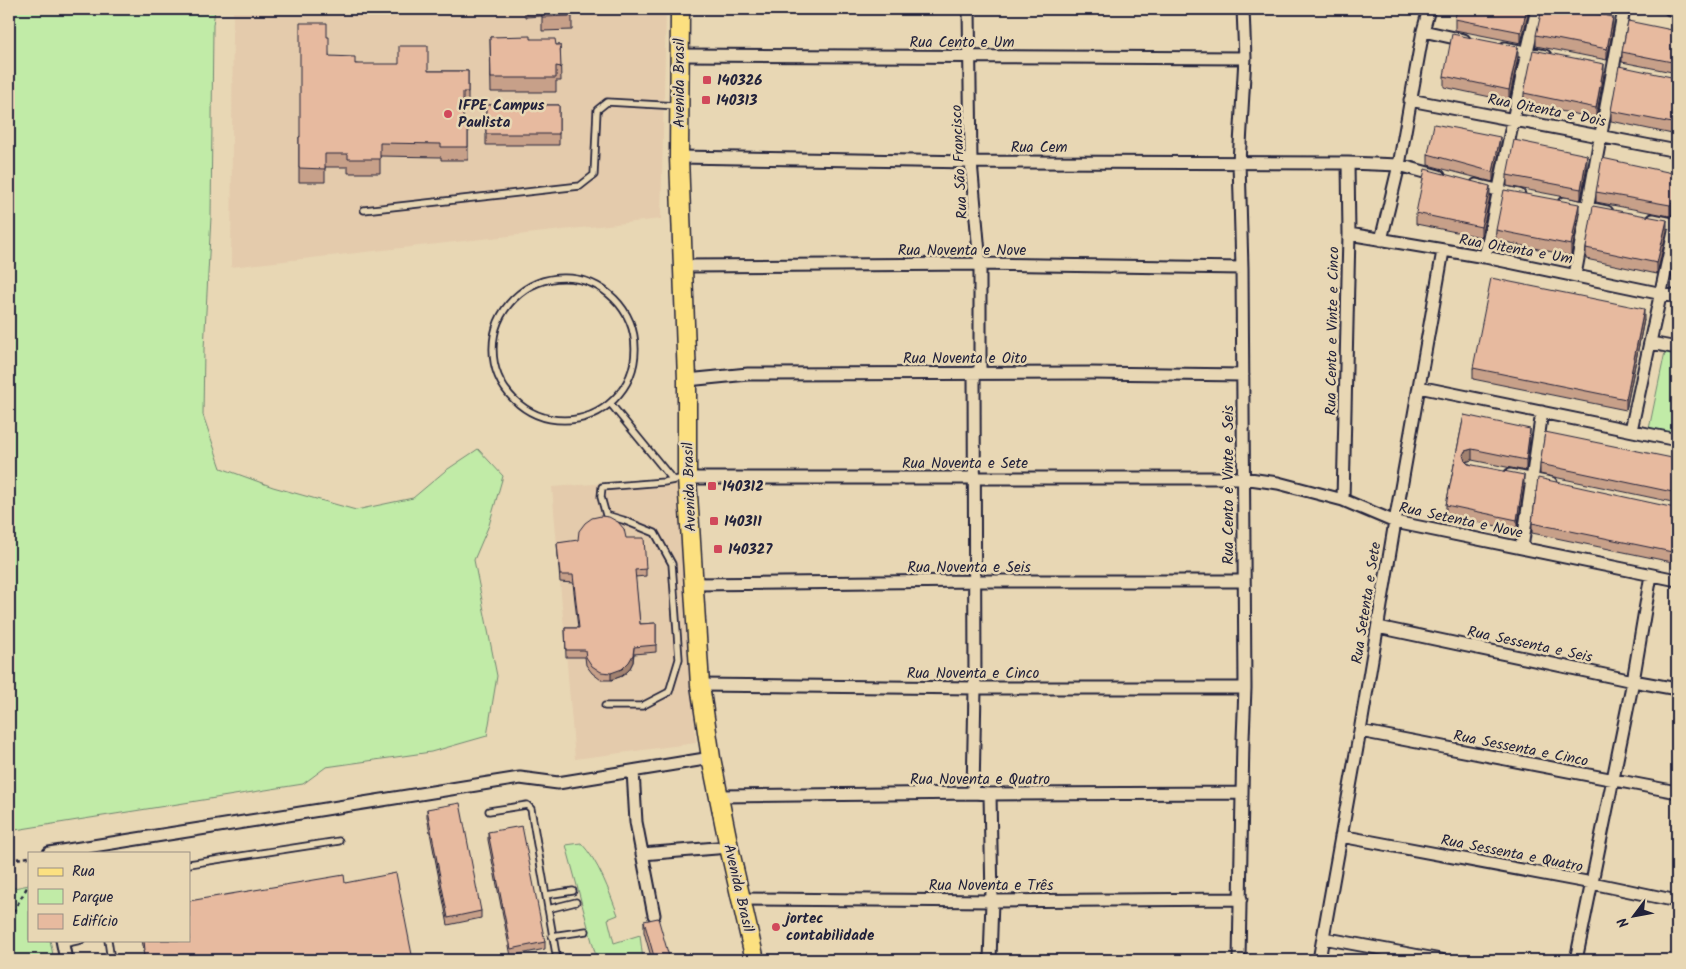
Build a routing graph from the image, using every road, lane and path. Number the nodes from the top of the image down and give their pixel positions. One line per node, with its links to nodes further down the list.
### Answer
1 (680, 9): 13 (main road, Avenida Brasil)
2 (969, 9): 14 (street, Rua São Francisco)
3 (1243, 9): 15 (street, Rua Cento e Vinte e Seis)
4 (1429, 9): 9 (street)
5 (1537, 9): 12 (street)
6 (1624, 9): 20 (street)
7 (1670, 9): 8 (street)
8 (1677, 10)
9 (1423, 32): 10 (street); 17 (street)
10 (1480, 43)
11 (1498, 46): 12 (street)
12 (1527, 52): 16 (street); 19 (street)
13 (679, 55): 14 (street, Rua Cento e Um); 18 (main road, Avenida Brasil)
14 (969, 57): 15 (street, Rua Cento e Um); 23 (street, Rua São Francisco)
15 (1244, 58): 24 (street, Rua Cento e Vinte e Seis)
16 (1555, 58)
17 (1410, 100): 19 (street, Rua Oitenta e Dois); 26 (street)
18 (679, 106): 22 (main road, Avenida Brasil); 31 (lane)
19 (1514, 120): 20 (street, Rua Oitenta e Dois); 27 (street)
20 (1601, 136): 21 (street, Rua Oitenta e Dois); 30 (street)
21 (1677, 151)
22 (679, 157): 23 (street, Rua Cem); 40 (main road, Avenida Brasil)
23 (971, 162): 24 (street, Rua Cem); 39 (street, Rua São Francisco)
24 (1240, 162): 25 (street, Rua Cem); 41 (street, Rua Cento e Vinte e Seis)
25 (1348, 163): 26 (street, Rua Cem); 35 (street, Rua Cento e Vinte e Cinco)
26 (1399, 165): 27 (street, Rua Cem); 36 (street)
27 (1499, 192): 28 (street, Rua Cem); 38 (street)
28 (1528, 197)
29 (1548, 200): 30 (street)
30 (1587, 208): 32 (street); 42 (street)
31 (364, 210)
32 (1622, 214)
33 (1640, 218): 34 (street)
34 (1677, 222): 43 (street)
35 (1349, 234): 36 (street, Rua Oitenta e Um); 61 (street, Rua Cento e Vinte e Cinco)
36 (1381, 240): 37 (street, Rua Oitenta e Um)
37 (1443, 251): 38 (street, Rua Oitenta e Um); 50 (street, Rua Setenta e Sete)
38 (1485, 257): 42 (street, Rua Oitenta e Um)
39 (980, 264): 40 (street, Rua Noventa e Nove); 41 (street, Rua Noventa e Nove); 47 (street, Rua São Francisco)
40 (682, 266): 49 (main road, Avenida Brasil)
41 (1242, 268): 48 (street, Rua Cento e Vinte e Seis)
42 (1575, 275): 43 (street, Rua Oitenta e Um)
43 (1661, 294): 44 (street, Rua Oitenta e Um); 45 (street)
44 (1677, 297)
45 (1651, 343): 46 (street); 53 (street)
46 (1677, 348)
47 (977, 373): 48 (street, Rua Noventa e Oito); 49 (street, Rua Noventa e Oito); 56 (street, Rua São Francisco)
48 (1243, 375): 57 (street, Rua Cento e Vinte e Seis)
49 (687, 380): 58 (main road, Avenida Brasil)
50 (1419, 386): 52 (street); 62 (street, Rua Setenta e Sete)
51 (610, 404): 51 (lane); 58 (lane)
52 (1542, 412): 53 (street); 59 (street)
53 (1631, 430): 54 (street)
54 (1677, 440)
55 (1496, 472): 59 (street)
56 (974, 478): 57 (street, Rua Noventa e Sete); 58 (street, Rua Noventa e Sete); 66 (street, Rua São Francisco)
57 (1243, 478): 61 (street, Rua Setenta e Nove); 67 (street, Rua Cento e Vinte e Seis)
58 (680, 479): 68 (main road, Avenida Brasil); 75 (lane)
59 (1532, 479): 60 (street); 63 (street)
60 (1561, 486)
61 (1342, 500): 62 (street, Rua Setenta e Nove)
62 (1395, 522): 63 (street, Rua Setenta e Nove); 69 (street, Rua Setenta e Sete)
63 (1522, 548): 64 (street, Rua Setenta e Nove)
64 (1651, 575): 65 (street, Rua Setenta e Nove); 70 (street)
65 (1677, 580)
66 (974, 581): 67 (street, Rua Noventa e Seis); 68 (street, Rua Noventa e Seis); 72 (street, Rua São Francisco)
67 (1244, 581): 73 (street, Rua Cento e Vinte e Seis)
68 (694, 584): 71 (main road, Avenida Brasil)
69 (1378, 627): 70 (street, Rua Sessenta e Seis); 76 (street, Rua Setenta e Sete)
70 (1633, 681): 74 (street, Rua Sessenta e Seis); 79 (street)
71 (700, 686): 72 (street, Rua Noventa e Cinco); 77 (main road, Avenida Brasil)
72 (975, 688): 73 (street, Rua Noventa e Cinco); 81 (street, Rua São Francisco)
73 (1245, 688): 82 (street, Rua Cento e Vinte e Seis)
74 (1677, 689)
75 (605, 706)
76 (1360, 731): 79 (street, Rua Sessenta e Cinco); 86 (street, Rua Setenta e Sete)
77 (711, 758): 78 (street); 84 (main road, Avenida Brasil)
78 (633, 771): 89 (street); 90 (street)
79 (1613, 781): 80 (street, Rua Sessenta e Cinco); 94 (street)
80 (1677, 792)
81 (973, 793): 83 (street, Rua Noventa e Quatro); 84 (street, Rua Noventa e Quatro)
82 (1242, 793): 83 (street, Rua Noventa e Quatro); 99 (street, Rua Cento e Vinte e Seis)
83 (990, 794): 100 (street)
84 (719, 796): 88 (main road, Avenida Brasil)
85 (489, 811): 97 (lane)
86 (1341, 836): 94 (street, Rua Sessenta e Quatro); 108 (street, Rua Setenta e Sete)
87 (339, 840): 93 (lane)
88 (729, 847): 90 (street); 98 (main road, Avenida Brasil)
89 (55, 852)
90 (642, 854): 104 (street)
91 (28, 856): 92 (path)
92 (9, 860)
93 (190, 864)
94 (1592, 884): 102 (street, Rua Sessenta e Quatro); 120 (street)
95 (28, 886): 105 (path)
96 (573, 891): 97 (lane)
97 (546, 896): 103 (lane)
98 (741, 899): 100 (street, Rua Noventa e Três); 115 (main road, Avenida Brasil)
99 (1241, 899): 100 (street, Rua Noventa e Três); 117 (street, Rua Cento e Vinte e Seis)
100 (992, 901): 116 (street)
101 (576, 902): 103 (lane)
102 (1677, 902)
103 (548, 909): 107 (lane)
104 (654, 916)
105 (9, 919)
106 (586, 932): 107 (lane)
107 (552, 936): 111 (lane)
108 (1323, 938): 118 (street, Rua Setenta e Sete); 119 (street)
109 (63, 942): 112 (street)
110 (108, 942): 113 (lane)
111 (557, 959): 114 (lane)
112 (66, 960)
113 (111, 960)
114 (548, 960)
115 (755, 960)
116 (990, 960)
117 (1239, 960)
118 (1319, 960)
119 (1441, 960)
120 (1576, 960)

